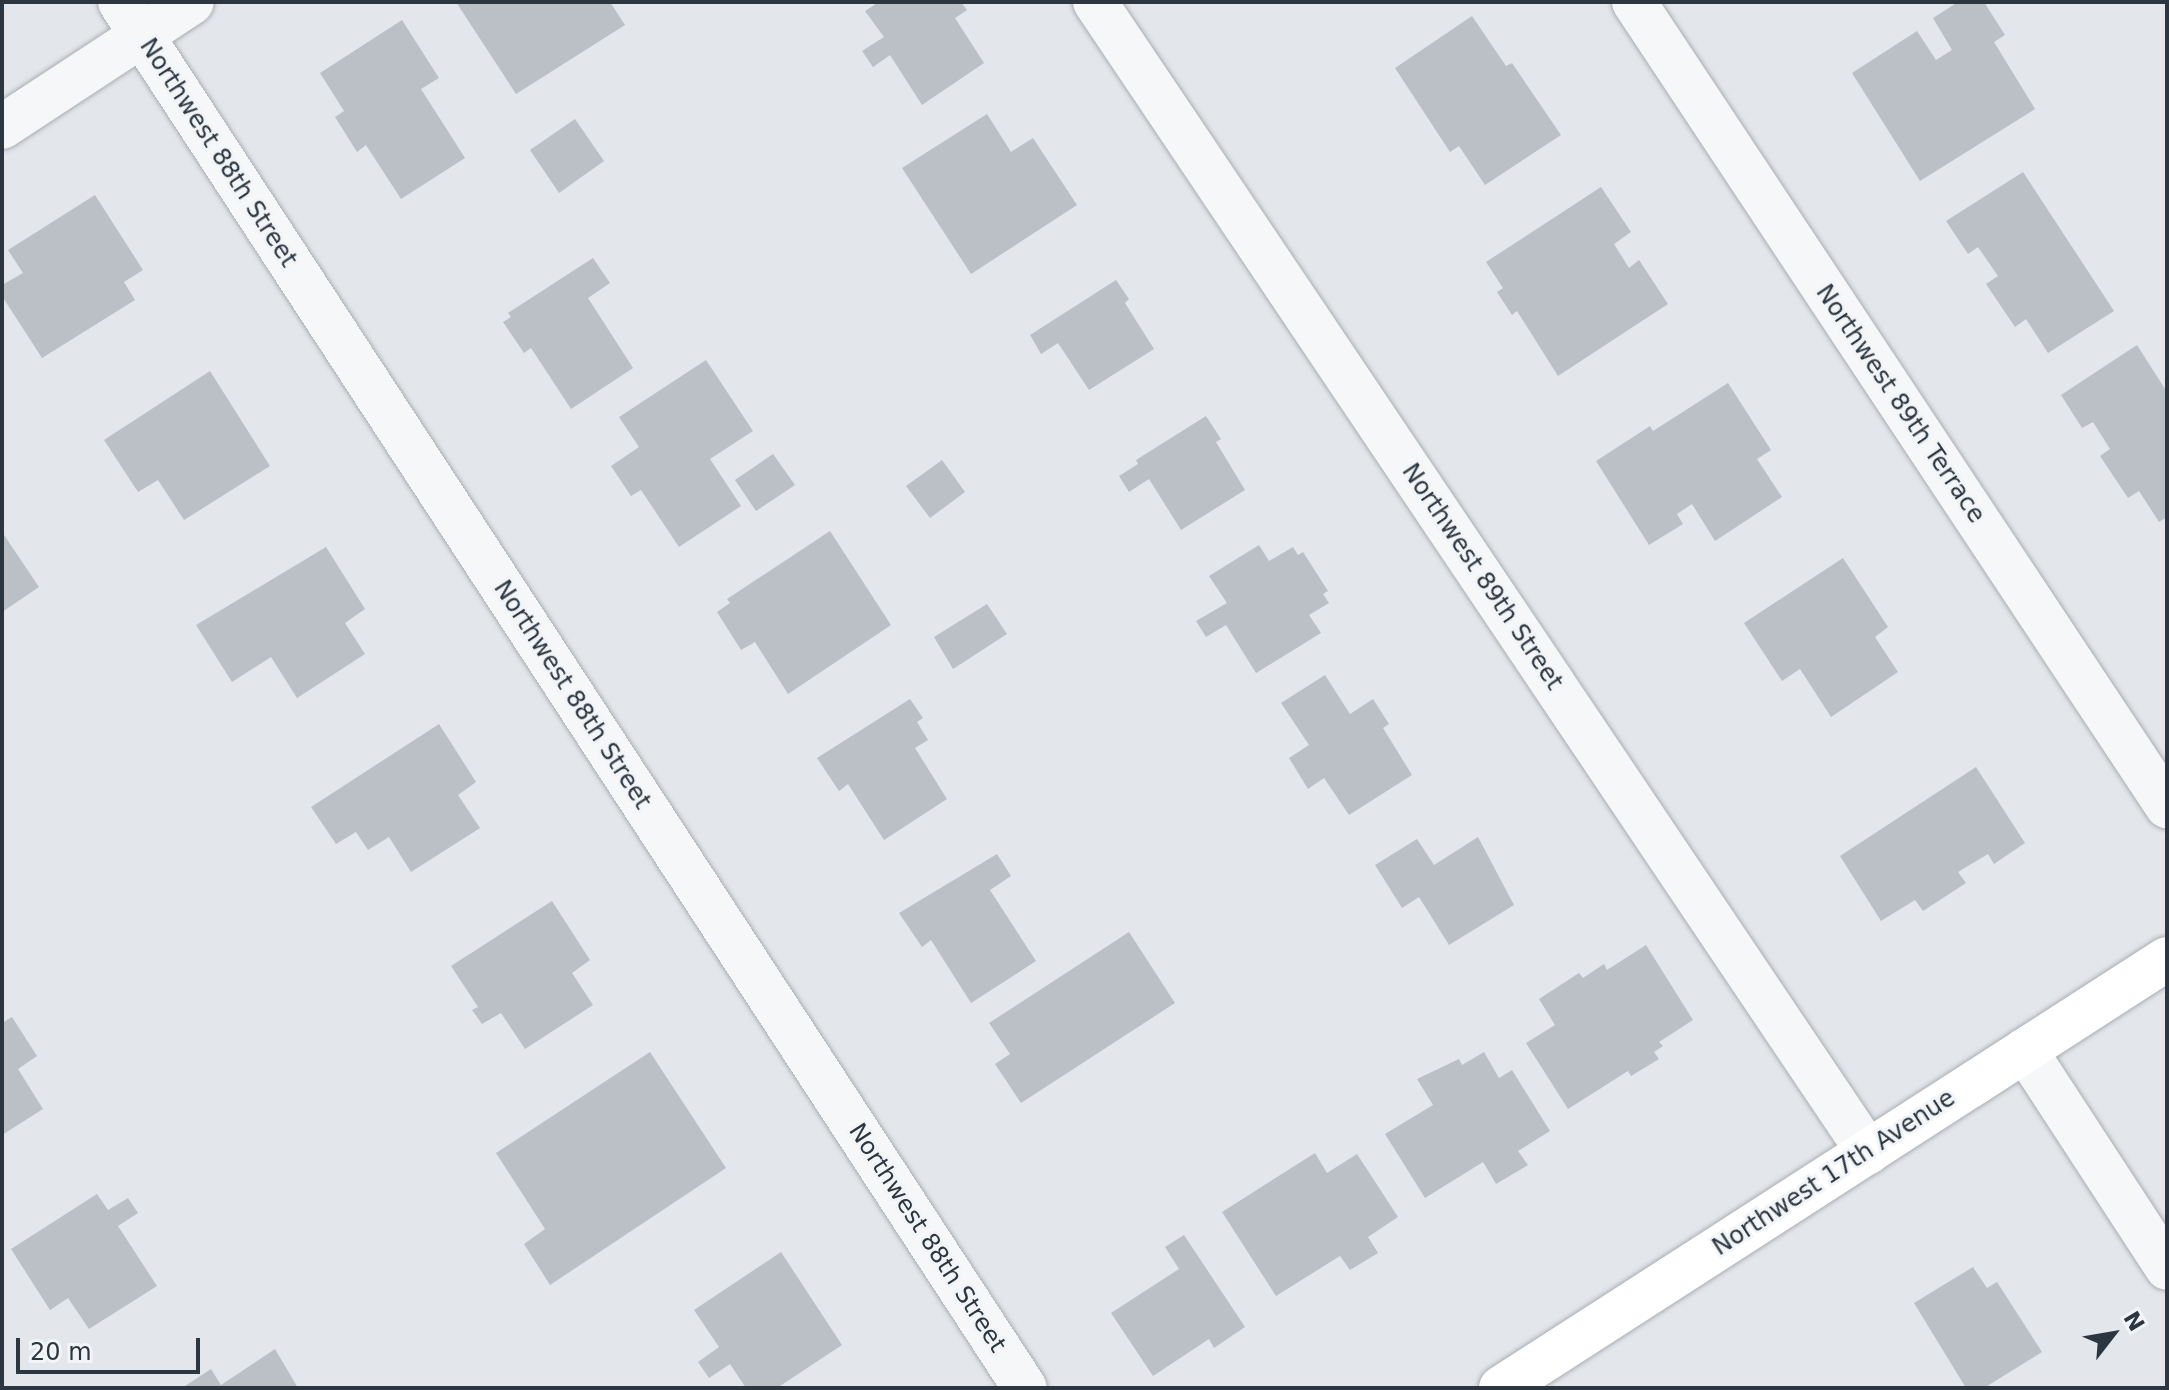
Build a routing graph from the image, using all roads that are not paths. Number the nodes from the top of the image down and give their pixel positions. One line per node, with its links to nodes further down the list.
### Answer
1 (192, 2): 4 (street)
2 (1095, 2): 9 (street, Northwest 89th Street)
3 (1634, 2): 6 (street, Northwest 89th Terrace)
4 (131, 19): 5 (street); 11 (street, Northwest 88th Street)
5 (2, 127)
6 (2167, 806)
7 (2167, 959): 8 (main road, Northwest 17th Avenue)
8 (2025, 1050): 9 (main road, Northwest 17th Avenue); 10 (street)
9 (1868, 1152): 12 (main road, Northwest 17th Avenue)
10 (2167, 1268)
11 (1025, 1388)
12 (1501, 1388)

